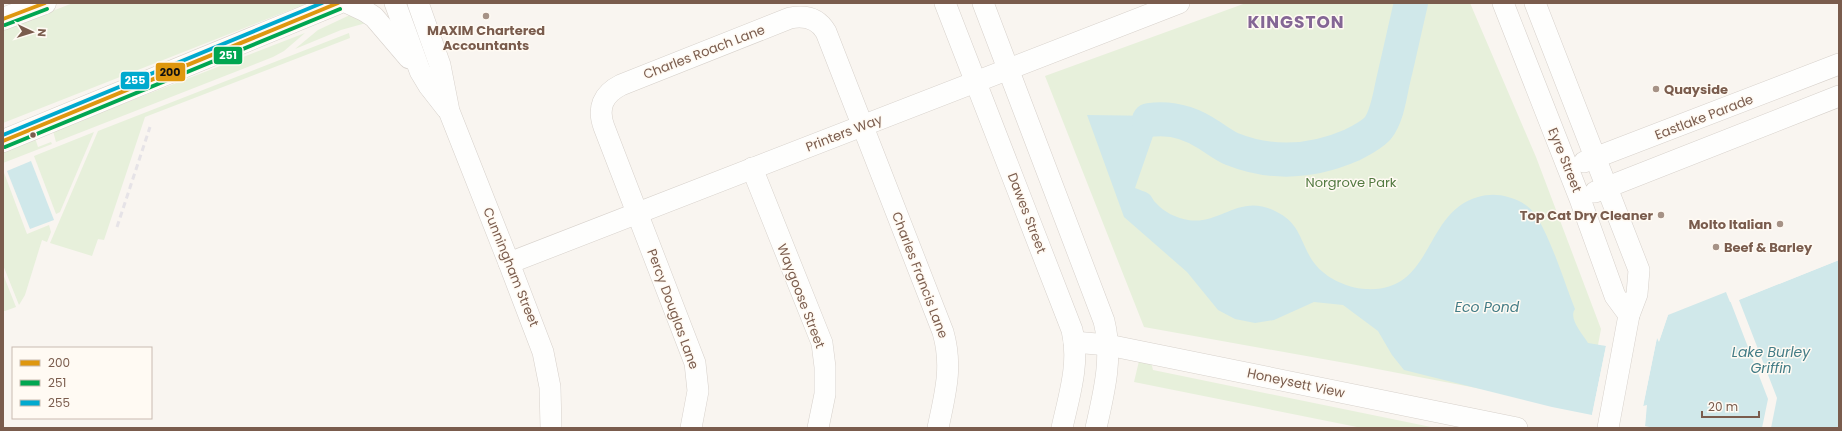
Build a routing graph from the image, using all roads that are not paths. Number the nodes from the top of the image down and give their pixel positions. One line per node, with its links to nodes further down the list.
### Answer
1 (45, 3): 12 (main road)
2 (338, 3): 21 (main road)
3 (348, 3): 16 (street, Cunningham Street)
4 (395, 3): 16 (street, Cunningham Street)
5 (418, 3): 13 (street, Cunningham Street)
6 (434, 3): 13 (street)
7 (945, 3): 17 (street, Dawes Street)
8 (983, 3): 15 (street)
9 (1179, 3): 15 (street, Printers Way)
10 (1503, 3): 24 (street, Eyre Street)
11 (1535, 3): 22 (street)
12 (3, 19)
13 (427, 29): 19 (street, Cunningham Street)
14 (1839, 64): 22 (street, Eastlake Parade)
15 (1009, 69): 17 (street, Printers Way); 31 (street)
16 (420, 70): 19 (street, Cunningham Street)
17 (976, 82): 20 (street, Printers Way); 30 (street, Dawes Street)
18 (1839, 96): 25 (street)
19 (449, 112): 28 (street, Cunningham Street)
20 (862, 126): 23 (street, Printers Way); 27 (street, Charles Roach Lane); 36 (street, Charles Francis Lane)
21 (3, 141)
22 (1596, 158): 24 (street, Eastlake Parade); 25 (street)
23 (752, 168): 27 (street, Printers Way); 35 (street, Waygoose Street)
24 (1568, 168): 26 (street, Eyre Street)
25 (1608, 187): 26 (street); 29 (street)
26 (1580, 199): 29 (street, Eyre Street)
27 (637, 214): 28 (street, Printers Way); 34 (street, Percy Douglas Lane)
28 (510, 263): 33 (street, Cunningham Street)
29 (1629, 314): 32 (street)
30 (1074, 342): 31 (street, Honeysett View); 37 (street, Dawes Street)
31 (1108, 345): 38 (street); 39 (street, Honeysett View)
32 (1609, 423)
33 (551, 428)
34 (691, 428)
35 (818, 428)
36 (938, 428)
37 (1062, 428)
38 (1096, 428)
39 (1517, 428)

